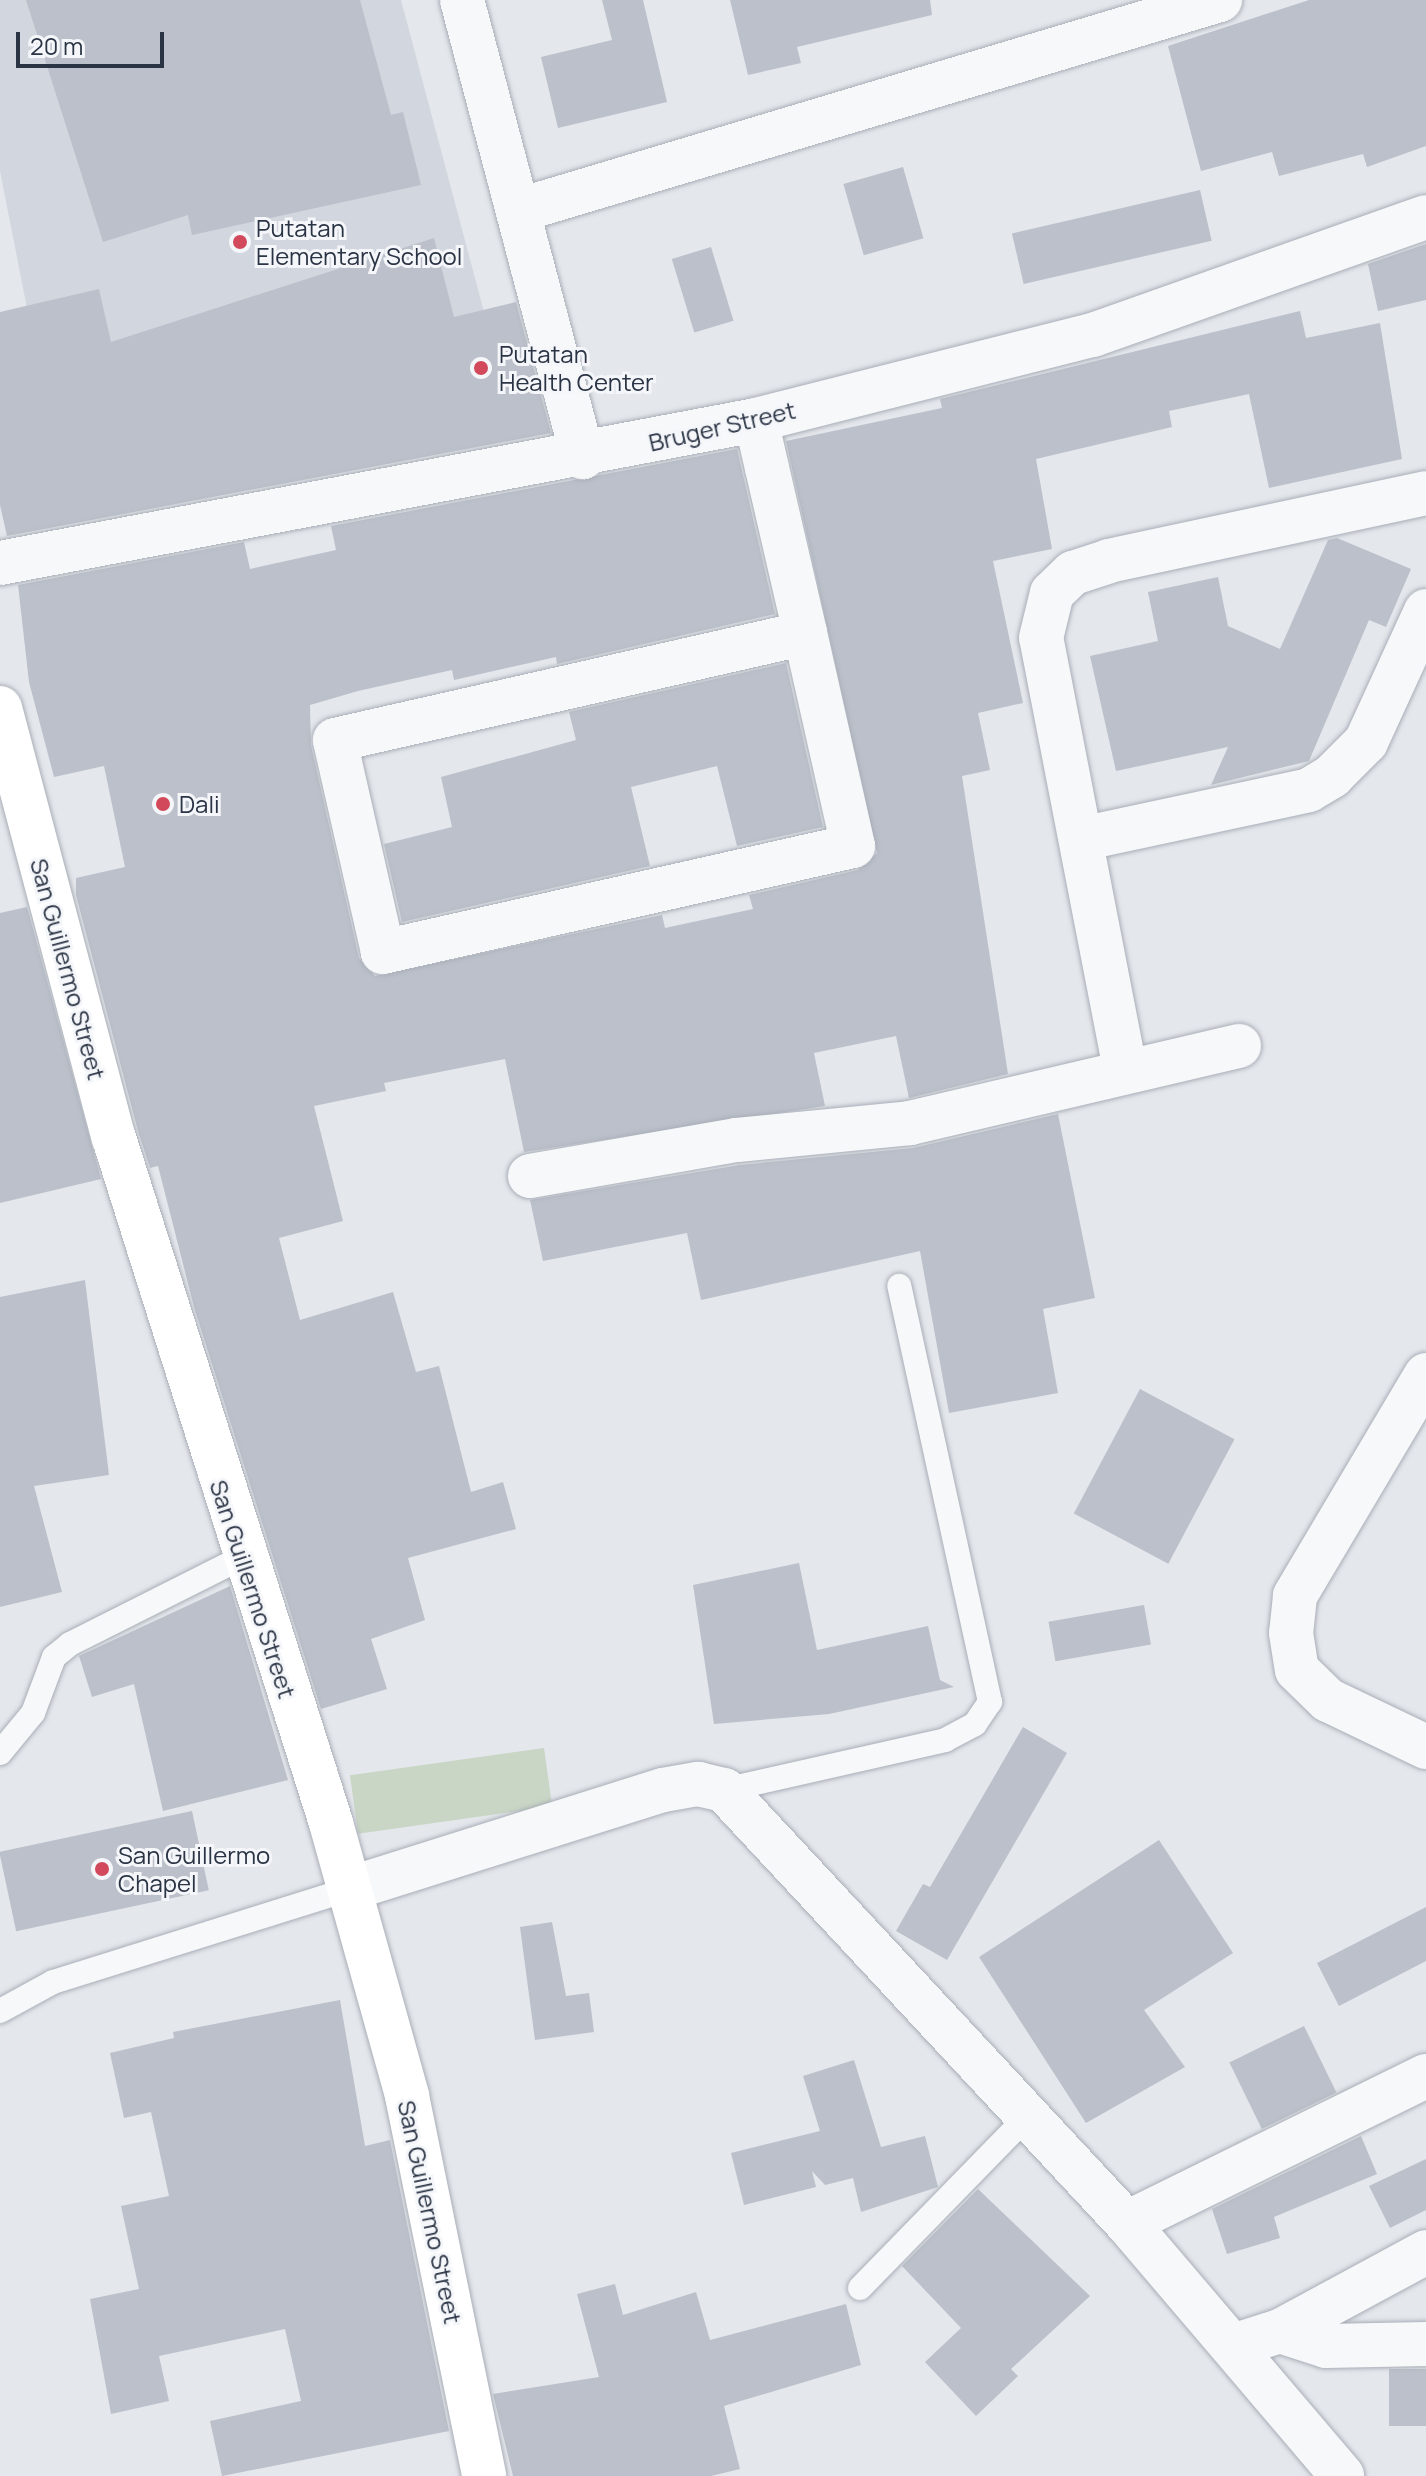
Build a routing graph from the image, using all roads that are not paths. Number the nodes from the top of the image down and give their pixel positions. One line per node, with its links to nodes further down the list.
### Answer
1 (462, 0): 3 (street)
2 (1220, 0): 3 (street)
3 (520, 210): 6 (street)
4 (1426, 217): 5 (street, Bruger Street)
5 (756, 420): 6 (street, Bruger Street); 10 (street)
6 (583, 457): 8 (street, Bruger Street)
7 (1426, 493): 12 (street)
8 (0, 563)
9 (1426, 611): 12 (street)
10 (805, 633): 10 (street)
11 (0, 708): 18 (main road, San Guillermo Street)
12 (1081, 839): 14 (street)
13 (1239, 1046): 14 (street)
14 (1125, 1069): 15 (street)
15 (530, 1176)
16 (899, 1286): 21 (lane)
17 (1426, 1375): 19 (street)
18 (241, 1558): 20 (lane); 22 (main road, San Guillermo Street)
19 (1426, 1747)
20 (0, 1753)
21 (724, 1790): 22 (street); 25 (street)
22 (349, 1889): 23 (lane); 32 (main road, San Guillermo Street)
23 (0, 2011)
24 (1426, 2076): 26 (street)
25 (1029, 2115): 26 (street); 28 (lane)
26 (1127, 2223): 31 (street)
27 (1426, 2252): 29 (street)
28 (860, 2288)
29 (1280, 2331): 30 (street); 31 (street)
30 (1426, 2344)
31 (1236, 2345): 33 (street)
32 (484, 2476)
33 (1342, 2476)

